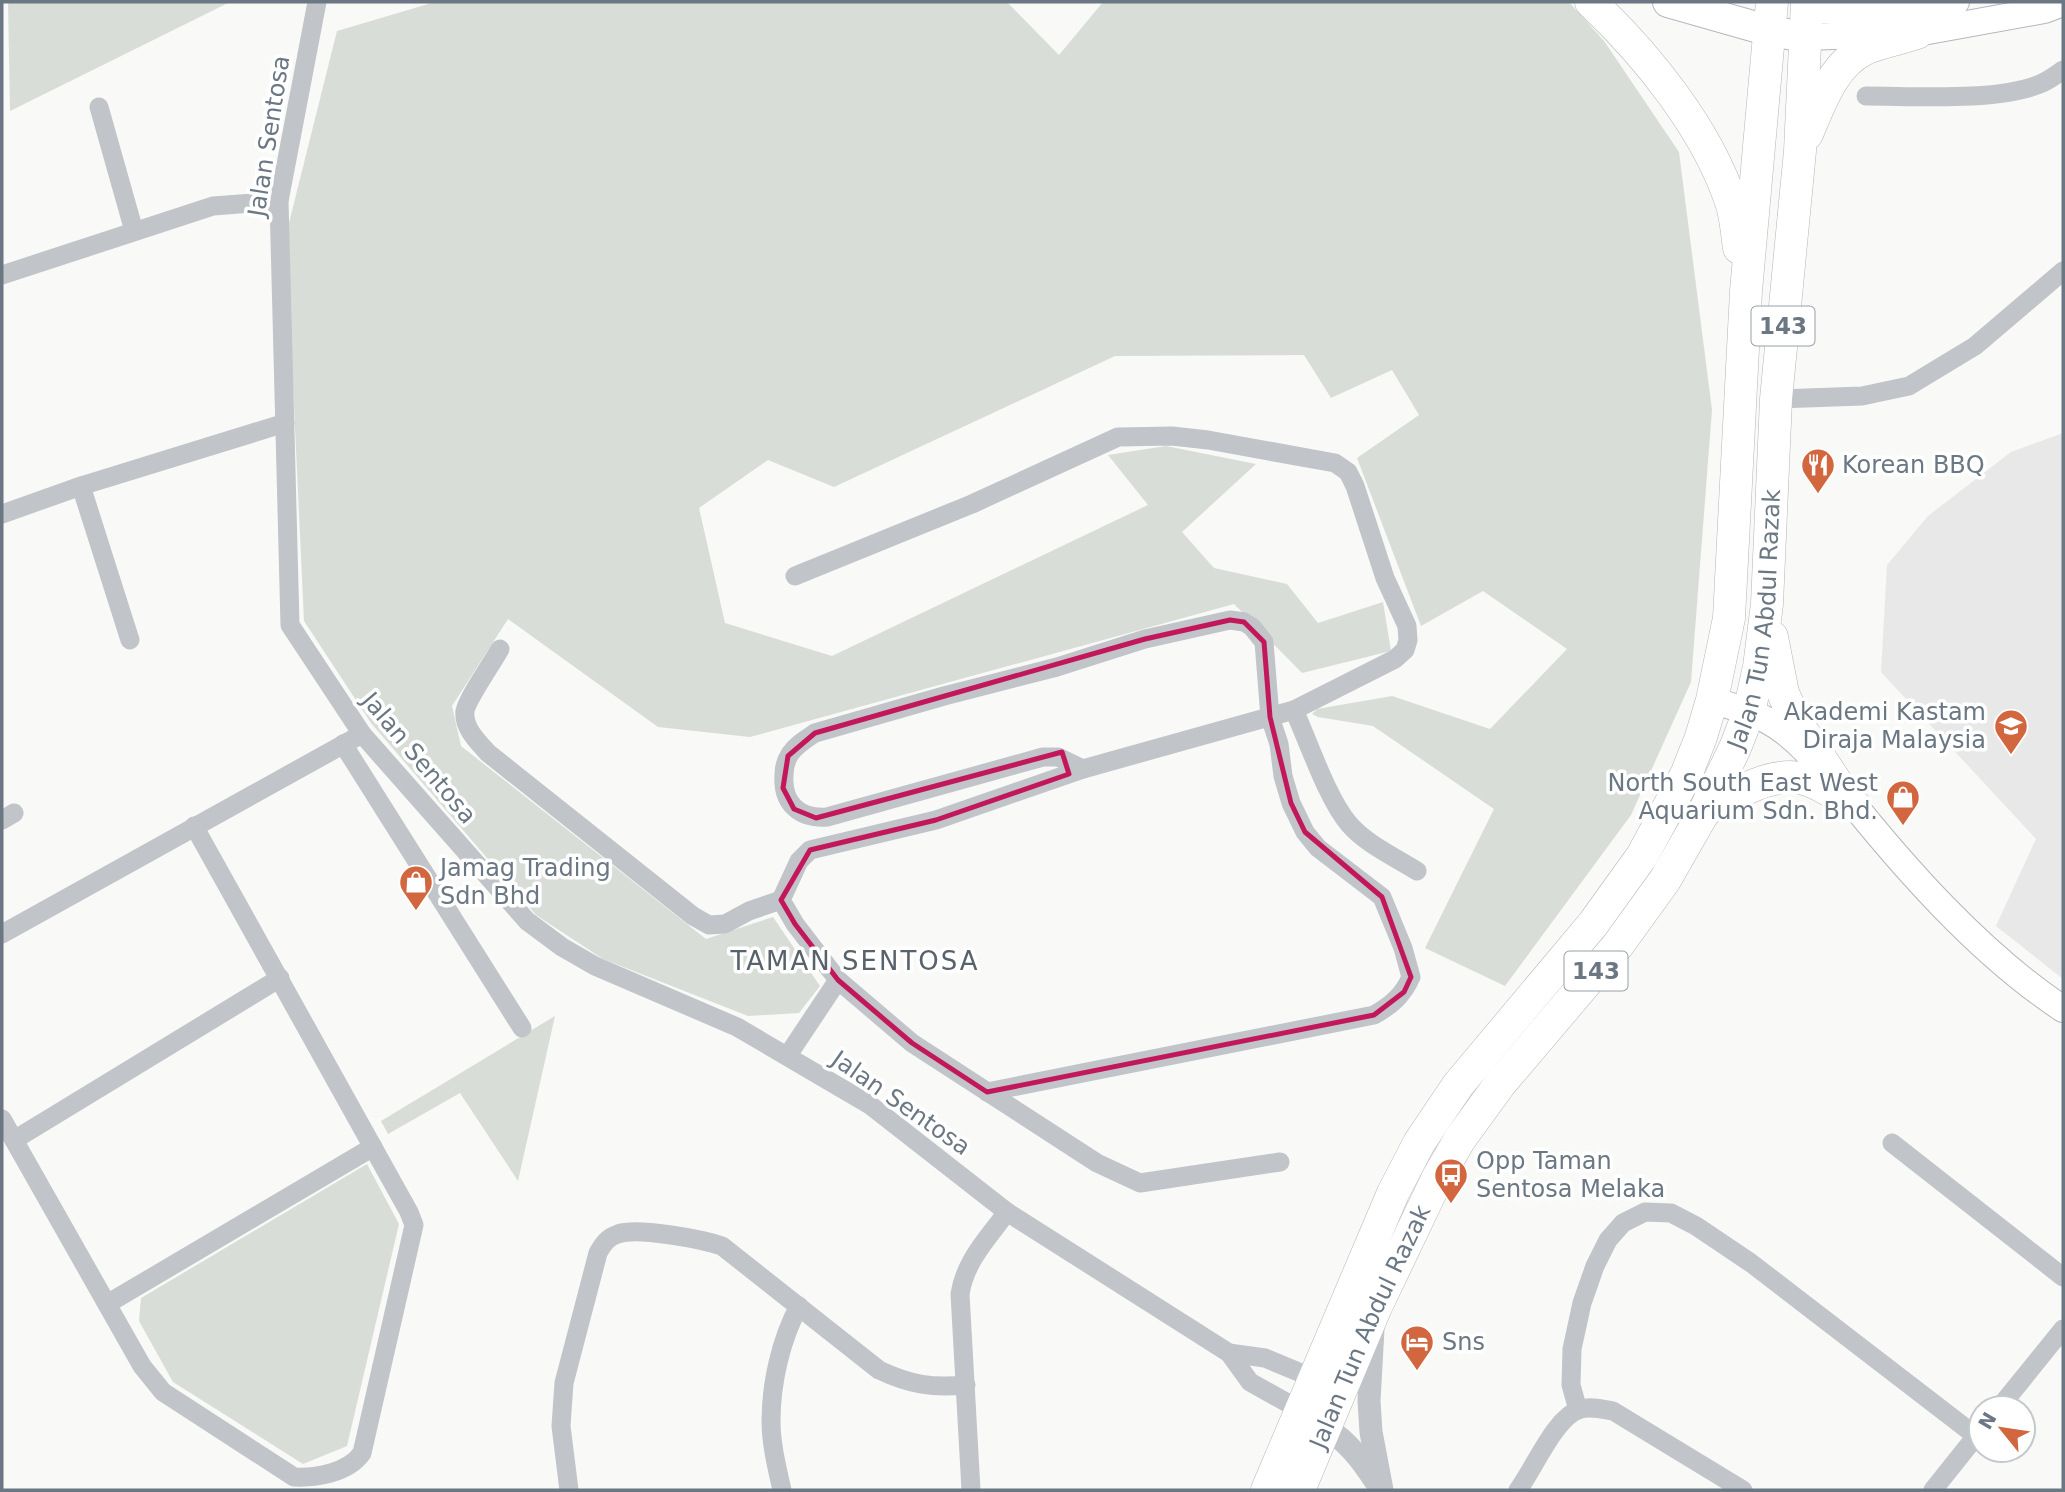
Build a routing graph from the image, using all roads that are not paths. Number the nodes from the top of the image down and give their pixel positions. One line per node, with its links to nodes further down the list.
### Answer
1 (317, 2): 14 (street, Jalan Sentosa)
2 (1591, 2): 18 (highway)
3 (1668, 2): 7 (main road)
4 (1876, 2): 9 (highway)
5 (1956, 2): 9 (main road)
6 (2063, 3): 9 (main road)
7 (1770, 9): 8 (main road); 18 (highway, Jalan Tun Abdul Razak / 143)
8 (1806, 16): 9 (main road); 13 (highway, Jalan Tun Abdul Razak / 143)
9 (1916, 22): 13 (highway)
10 (2063, 70): 11 (street)
11 (1866, 96)
12 (99, 107): 15 (street)
13 (1800, 151): 19 (highway, Jalan Tun Abdul Razak / 143)
14 (279, 201): 15 (street); 20 (street, Jalan Sentosa)
15 (134, 231): 17 (street)
16 (2063, 271): 19 (street)
17 (2, 275)
18 (1746, 291): 27 (highway, Jalan Tun Abdul Razak / 143)
19 (1776, 399): 24 (highway, Jalan Tun Abdul Razak / 143)
20 (285, 423): 21 (street); 31 (street, Jalan Sentosa)
21 (81, 486): 22 (street); 25 (street)
22 (2, 514)
23 (795, 576): 28 (street)
24 (1768, 604): 29 (highway, Jalan Tun Abdul Razak / 143); 34 (highway)
25 (130, 640)
26 (500, 649): 38 (street)
27 (1712, 700): 29 (main road); 59 (highway, Jalan Tun Abdul Razak / 143)
28 (1294, 710): 30 (street); 37 (street)
29 (1749, 712): 34 (main road); 35 (highway, Jalan Tun Abdul Razak / 143)
30 (1270, 718): 33 (street); 33 (street); 45 (street)
31 (362, 734): 32 (street); 44 (street, Jalan Sentosa)
32 (343, 744): 36 (street); 43 (street)
33 (1083, 769): 38 (street)
34 (1845, 794): 35 (highway); 42 (main road)
35 (1705, 810): 55 (highway, Jalan Tun Abdul Razak / 143)
36 (194, 826): 39 (street); 40 (street)
37 (1417, 871)
38 (781, 900): 41 (street)
39 (2, 934)
40 (279, 978): 47 (street); 49 (street)
41 (838, 980): 44 (street); 45 (street)
42 (2063, 1009)
43 (522, 1028)
44 (788, 1055): 51 (street, Jalan Sentosa)
45 (987, 1091): 50 (street)
46 (2, 1119): 47 (street)
47 (14, 1140): 53 (street)
48 (1892, 1143): 52 (street)
49 (373, 1147): 53 (street); 53 (street)
50 (1280, 1162)
51 (1007, 1212): 57 (street, Jalan Sentosa); 58 (street)
52 (2063, 1277)
53 (107, 1304)
54 (799, 1306): 58 (street); 65 (street); 66 (street)
55 (1374, 1308): 59 (highway, Jalan Tun Abdul Razak / 143); 70 (street)
56 (2063, 1329): 60 (street)
57 (1229, 1353): 59 (street, Jalan Sentosa); 62 (street, Jalan Sentosa)
58 (966, 1385): 67 (street)
59 (1325, 1387): 62 (highway, Jalan Tun Abdul Razak / 143)
60 (2010, 1394)
61 (1578, 1410): 63 (street); 71 (street); 72 (street)
62 (1312, 1419): 68 (highway, Jalan Tun Abdul Razak / 143); 69 (highway, Jalan Tun Abdul Razak / 143); 70 (street)
63 (1967, 1424)
64 (1967, 1448): 73 (street)
65 (569, 1490)
66 (782, 1490)
67 (971, 1490)
68 (1267, 1490)
69 (1299, 1490)
70 (1382, 1490)
71 (1518, 1490)
72 (1743, 1490)
73 (1933, 1490)

